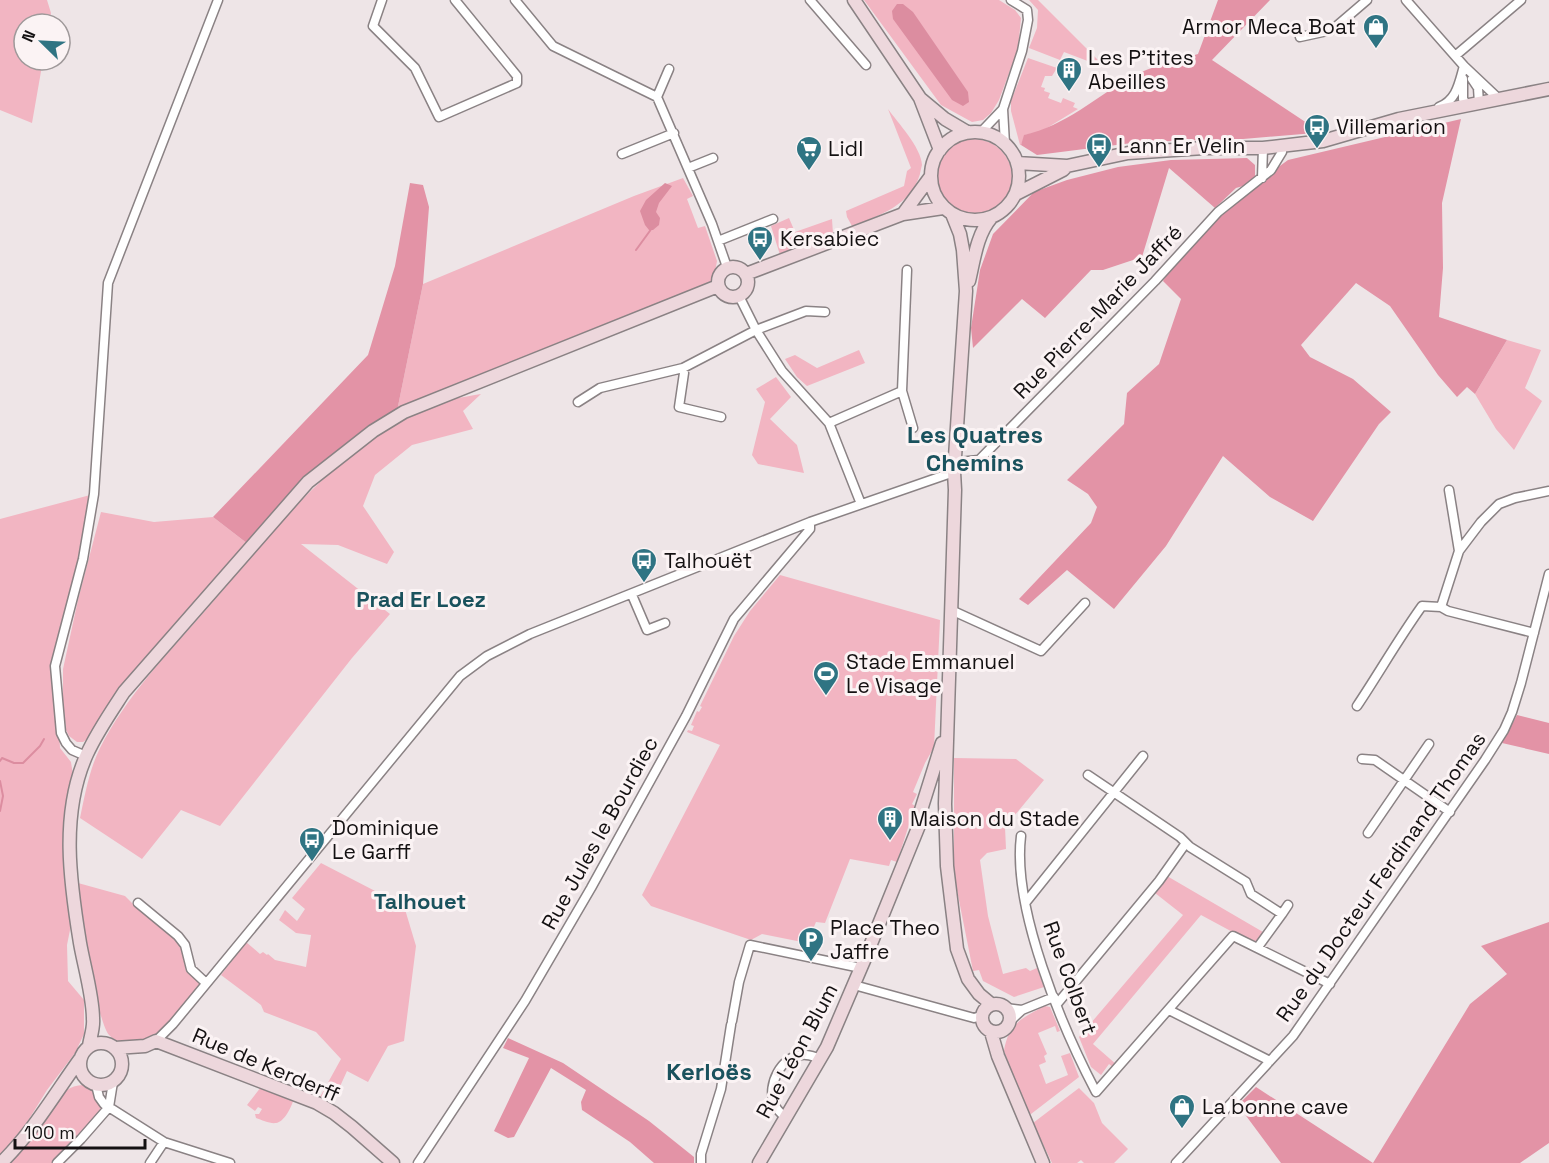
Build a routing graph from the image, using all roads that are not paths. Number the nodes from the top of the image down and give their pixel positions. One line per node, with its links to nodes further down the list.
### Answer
1 (218, 0): 73 (street)
2 (382, 0): 3 (street)
3 (456, 0)
4 (515, 0): 17 (street)
5 (810, 0): 13 (street)
6 (854, 0): 18 (street)
7 (1011, 0): 21 (street)
8 (1367, 0): 11 (street)
9 (1406, 0): 12 (street)
10 (1521, 0): 12 (street)
11 (1300, 37)
12 (1455, 56): 14 (street)
13 (866, 65)
14 (1464, 66): 19 (street); 20 (street); 20 (street); 22 (street)
15 (669, 69): 17 (street)
16 (1549, 89): 19 (street)
17 (657, 97): 25 (street)
18 (920, 98): 23 (street); 29 (street)
19 (1500, 100): 20 (street)
20 (1473, 104): 22 (street)
21 (1003, 109): 24 (street); 26 (street)
22 (1418, 115): 27 (street)
23 (967, 132): 24 (street); 29 (street)
24 (981, 132): 26 (street)
25 (674, 133): 30 (street); 34 (street)
26 (1005, 144): 32 (street)
27 (1282, 146): 28 (street); 36 (street, Rue Pierre-Marie Jaffré)
28 (1263, 148): 33 (street); 36 (street)
29 (940, 150): 35 (street)
30 (622, 154)
31 (713, 158): 34 (street)
32 (1017, 163): 33 (street); 37 (street)
33 (1067, 166): 37 (street)
34 (688, 168): 42 (street)
35 (931, 176): 38 (street); 39 (street)
36 (1262, 178): 57 (street, Rue Pierre-Marie Jaffré)
37 (1016, 194): 40 (street)
38 (947, 211): 39 (street); 40 (street); 47 (street)
39 (903, 214): 45 (street)
40 (991, 218): 47 (street)
41 (773, 219): 42 (street)
42 (718, 241): 43 (street)
43 (727, 267): 45 (street); 46 (street)
44 (907, 270): 52 (street)
45 (746, 274): 48 (street)
46 (718, 286): 48 (street); 73 (street)
47 (966, 291): 57 (street)
48 (739, 296): 50 (street)
49 (825, 312): 50 (street)
50 (756, 330): 51 (street); 55 (street)
51 (683, 368): 53 (street); 54 (street)
52 (902, 391): 55 (street); 56 (street)
53 (578, 402)
54 (721, 417)
55 (829, 423): 60 (street)
56 (913, 429)
57 (956, 467): 60 (street, Rue Pierre-Marie Jaffré); 67 (street)
58 (1449, 490): 62 (street)
59 (1549, 491): 62 (street)
60 (861, 504): 61 (street, Rue Pierre-Marie Jaffré)
61 (810, 522): 64 (street, Rue Pierre-Marie Jaffré); 121 (street, Rue Jules le Bourdiec)
62 (1459, 551): 66 (street)
63 (1549, 574): 69 (street, Rue du Docteur Ferdinand Thomas)
64 (632, 595): 68 (street); 93 (street, Rue Pierre-Marie Jaffré)
65 (1085, 603): 67 (street)
66 (1441, 607): 69 (street); 70 (street)
67 (951, 610): 71 (street)
68 (665, 623)
69 (1534, 633): 81 (street, Rue du Docteur Ferdinand Thomas)
70 (1357, 706)
71 (946, 728): 79 (street, Rue Léon Blum); 80 (street)
72 (1429, 744): 77 (street)
73 (86, 756): 101 (street)
74 (1143, 756): 78 (street)
75 (1362, 759): 77 (street)
76 (1089, 775): 78 (street)
77 (1404, 780): 81 (street); 84 (street)
78 (1114, 792): 86 (street); 87 (street)
79 (923, 803): 80 (street); 83 (street, Rue Léon Blum)
80 (945, 804): 82 (street)
81 (1450, 812): 94 (street, Rue du Docteur Ferdinand Thomas)
82 (945, 818): 83 (street); 100 (street)
83 (920, 823): 92 (street, Rue Léon Blum)
84 (1368, 833)
85 (1021, 836): 87 (street, Rue Colbert)
86 (1186, 843): 90 (street); 96 (street)
87 (1026, 902): 96 (street, Rue Colbert)
88 (138, 903): 93 (street)
89 (1288, 905): 90 (street)
90 (1282, 914): 91 (street)
91 (1258, 947): 94 (street); 99 (street)
92 (861, 968): 95 (street, Rue Léon Blum); 122 (street)
93 (206, 983): 103 (street, Rue Pierre-Marie Jaffré)
94 (1330, 984): 108 (street, Rue du Docteur Ferdinand Thomas)
95 (854, 985): 100 (street); 107 (street, Rue Léon Blum)
96 (1056, 1000): 98 (street); 99 (street, Rue Colbert)
97 (1006, 1008): 98 (street); 100 (street); 102 (street)
98 (1022, 1010): 102 (street)
99 (1169, 1010): 108 (street)
100 (985, 1011): 102 (street)
101 (94, 1020): 104 (street); 105 (street)
102 (1000, 1028): 124 (street)
103 (150, 1043): 104 (street); 109 (street); 120 (street, Rue de Kerderff)
104 (110, 1045): 105 (street); 109 (street)
105 (89, 1046): 106 (street)
106 (80, 1059): 110 (street); 112 (street)
107 (820, 1059): 114 (street, Rue Léon Blum); 114 (street)
108 (1270, 1061): 125 (street, Rue du Docteur Ferdinand Thomas)
109 (123, 1065): 111 (street)
110 (91, 1082): 111 (street); 112 (street); 113 (street)
111 (114, 1082): 113 (street)
112 (58, 1090): 116 (street)
113 (109, 1107): 115 (street); 117 (street)
114 (786, 1118): 123 (street, Rue Léon Blum)
115 (164, 1142): 118 (street); 119 (street)
116 (1, 1163)
117 (57, 1163)
118 (150, 1163)
119 (230, 1163)
120 (393, 1163)
121 (418, 1163)
122 (700, 1163)
123 (759, 1163)
124 (1043, 1163)
125 (1176, 1163)

